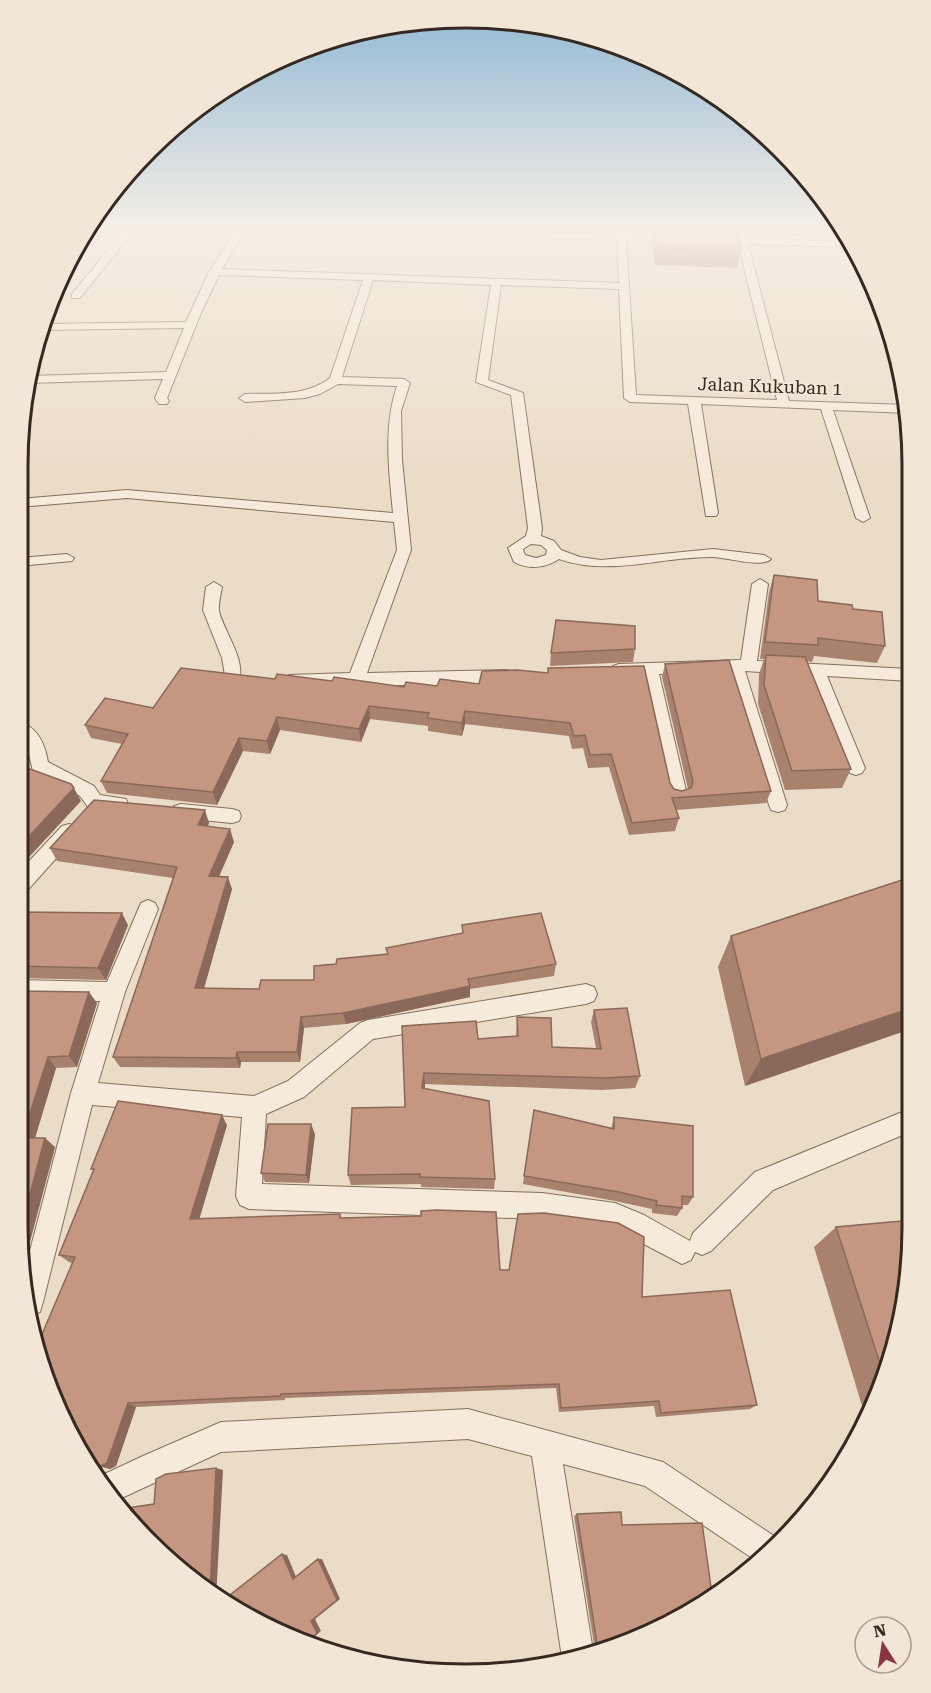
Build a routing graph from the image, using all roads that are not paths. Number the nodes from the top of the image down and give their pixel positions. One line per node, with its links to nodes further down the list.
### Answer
1 (198, 311): 6 (street)
2 (358, 311): 10 (street)
3 (492, 311): 21 (street)
4 (625, 311): 12 (street, Jalan Kukuban 1)
5 (759, 311): 14 (street)
6 (192, 325): 7 (street); 8 (street)
7 (51, 327)
8 (170, 375): 9 (street); 13 (street)
9 (37, 380)
10 (335, 380): 11 (street); 19 (street)
11 (245, 398)
12 (694, 400): 14 (street, Jalan Kukuban 1); 18 (street)
13 (163, 401)
14 (784, 404): 15 (street, Jalan Kukuban 1)
15 (826, 406): 16 (street, Jalan Kukuban 1); 20 (street)
16 (899, 409)
17 (28, 502): 19 (street)
18 (711, 513)
19 (399, 518): 36 (street)
20 (864, 518)
21 (533, 539): 22 (street); 22 (street)
22 (555, 553): 24 (street)
23 (67, 558): 25 (street)
24 (764, 559)
25 (28, 561)
26 (760, 584): 28 (street)
27 (214, 587): 34 (street)
28 (741, 665): 29 (street); 30 (street); 41 (street)
29 (815, 668): 32 (street); 38 (street)
30 (650, 669): 31 (street); 39 (street)
31 (603, 671)
32 (902, 674)
33 (520, 675): 36 (street)
34 (250, 678)
35 (280, 679): 36 (street)
36 (356, 680)
37 (28, 736): 40 (street)
38 (856, 768)
39 (678, 795)
40 (95, 802): 42 (street); 45 (street)
41 (778, 805)
42 (141, 807)
43 (164, 809): 44 (street)
44 (232, 816)
45 (28, 876)
46 (148, 909): 48 (street)
47 (28, 990): 48 (street)
48 (114, 992): 50 (street)
49 (586, 994): 51 (street)
50 (83, 1093): 51 (street); 53 (street)
51 (255, 1107): 52 (street)
52 (902, 1123)
53 (33, 1290)
54 (545, 1446): 55 (street); 56 (street); 57 (street)
55 (113, 1486)
56 (765, 1546)
57 (576, 1651)

